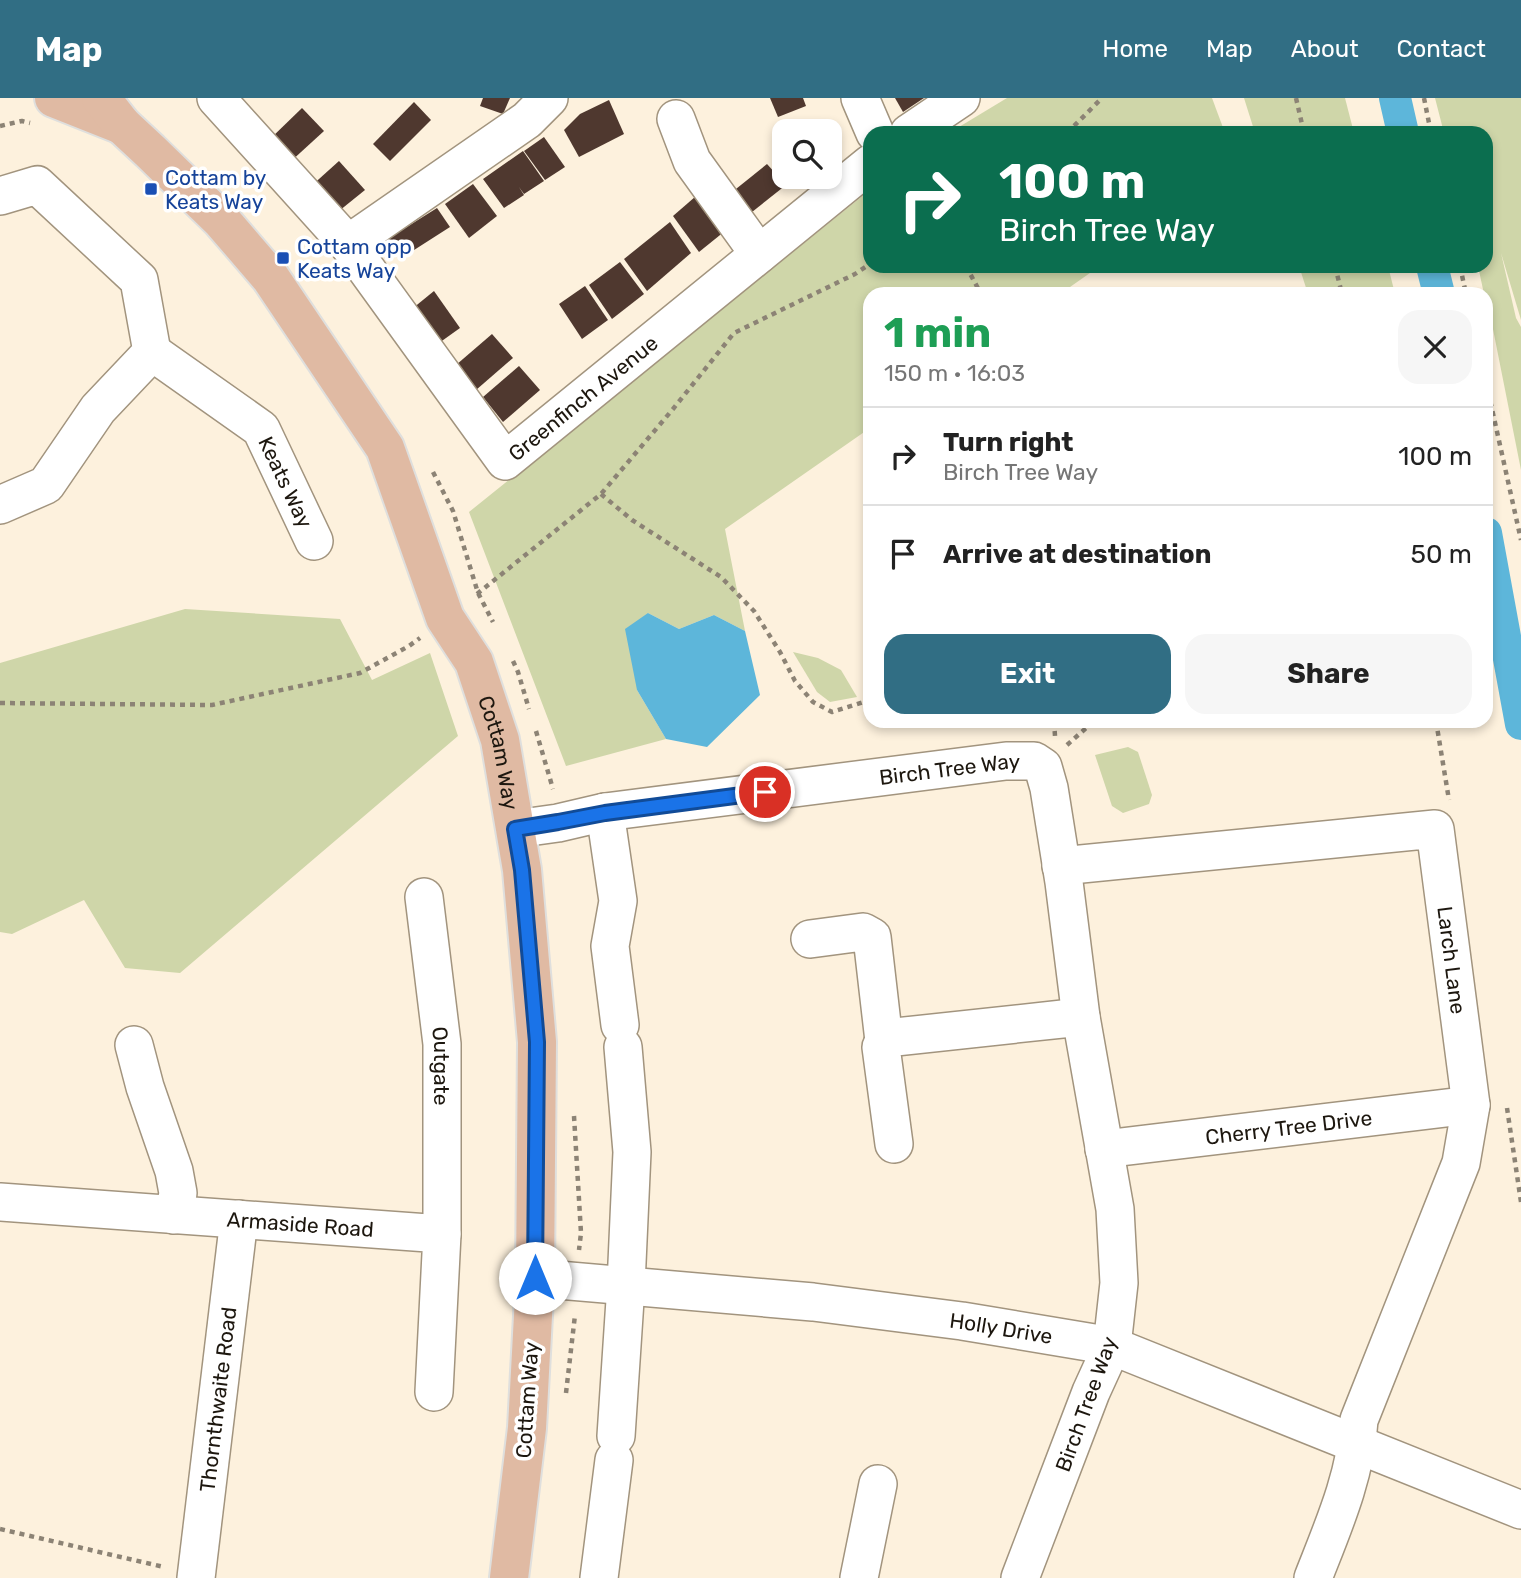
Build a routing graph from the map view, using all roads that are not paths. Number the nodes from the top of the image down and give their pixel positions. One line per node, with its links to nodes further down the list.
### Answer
1 (216, 98): 12 (street, Greenfinch Avenue)
2 (549, 98): 12 (street)
3 (860, 98): 8 (street)
4 (961, 98): 9 (street)
5 (45, 111): 6 (main road, Cottam Way)
6 (112, 112): 18 (main road, Cottam Way)
7 (676, 119): 13 (street)
8 (872, 126)
9 (919, 126)
10 (863, 170): 13 (street, Greenfinch Avenue)
11 (0, 196): 14 (street)
12 (348, 244): 13 (street, Greenfinch Avenue)
13 (759, 254)
14 (152, 352): 15 (street); 16 (street, Keats Way)
15 (0, 505)
16 (314, 541)
17 (605, 813): 18 (street, Birch Tree Way); 19 (street, Birch Tree Way); 33 (street)
18 (515, 829): 32 (main road, Cottam Way)
19 (1061, 866): 22 (street, Birch Tree Way); 25 (street, Larch Lane)
20 (424, 897): 31 (street, Outgate)
21 (810, 939): 23 (street)
22 (1081, 1017): 23 (street); 27 (street, Birch Tree Way)
23 (884, 1041): 26 (street)
24 (134, 1045): 29 (street)
25 (1471, 1105): 27 (street, Cherry Tree Drive); 36 (street, Larch Lane)
26 (894, 1144)
27 (1104, 1149): 34 (street, Birch Tree Way)
28 (0, 1202): 29 (street, Armaside Road)
29 (174, 1215): 30 (street, Armaside Road)
30 (239, 1219): 31 (street, Armaside Road); 39 (street, Thornthwaite Road)
31 (442, 1234): 35 (street)
32 (535, 1278): 33 (street, Holly Drive); 40 (main road, Cottam Way)
33 (626, 1285): 34 (street, Holly Drive); 41 (street)
34 (1112, 1346): 36 (street, Holly Drive); 43 (street, Birch Tree Way)
35 (434, 1392)
36 (1358, 1444): 38 (street); 44 (street, Larch Lane)
37 (878, 1484): 42 (street)
38 (1521, 1510)
39 (196, 1576)
40 (509, 1578)
41 (599, 1578)
42 (859, 1578)
43 (1020, 1578)
44 (1313, 1578)

